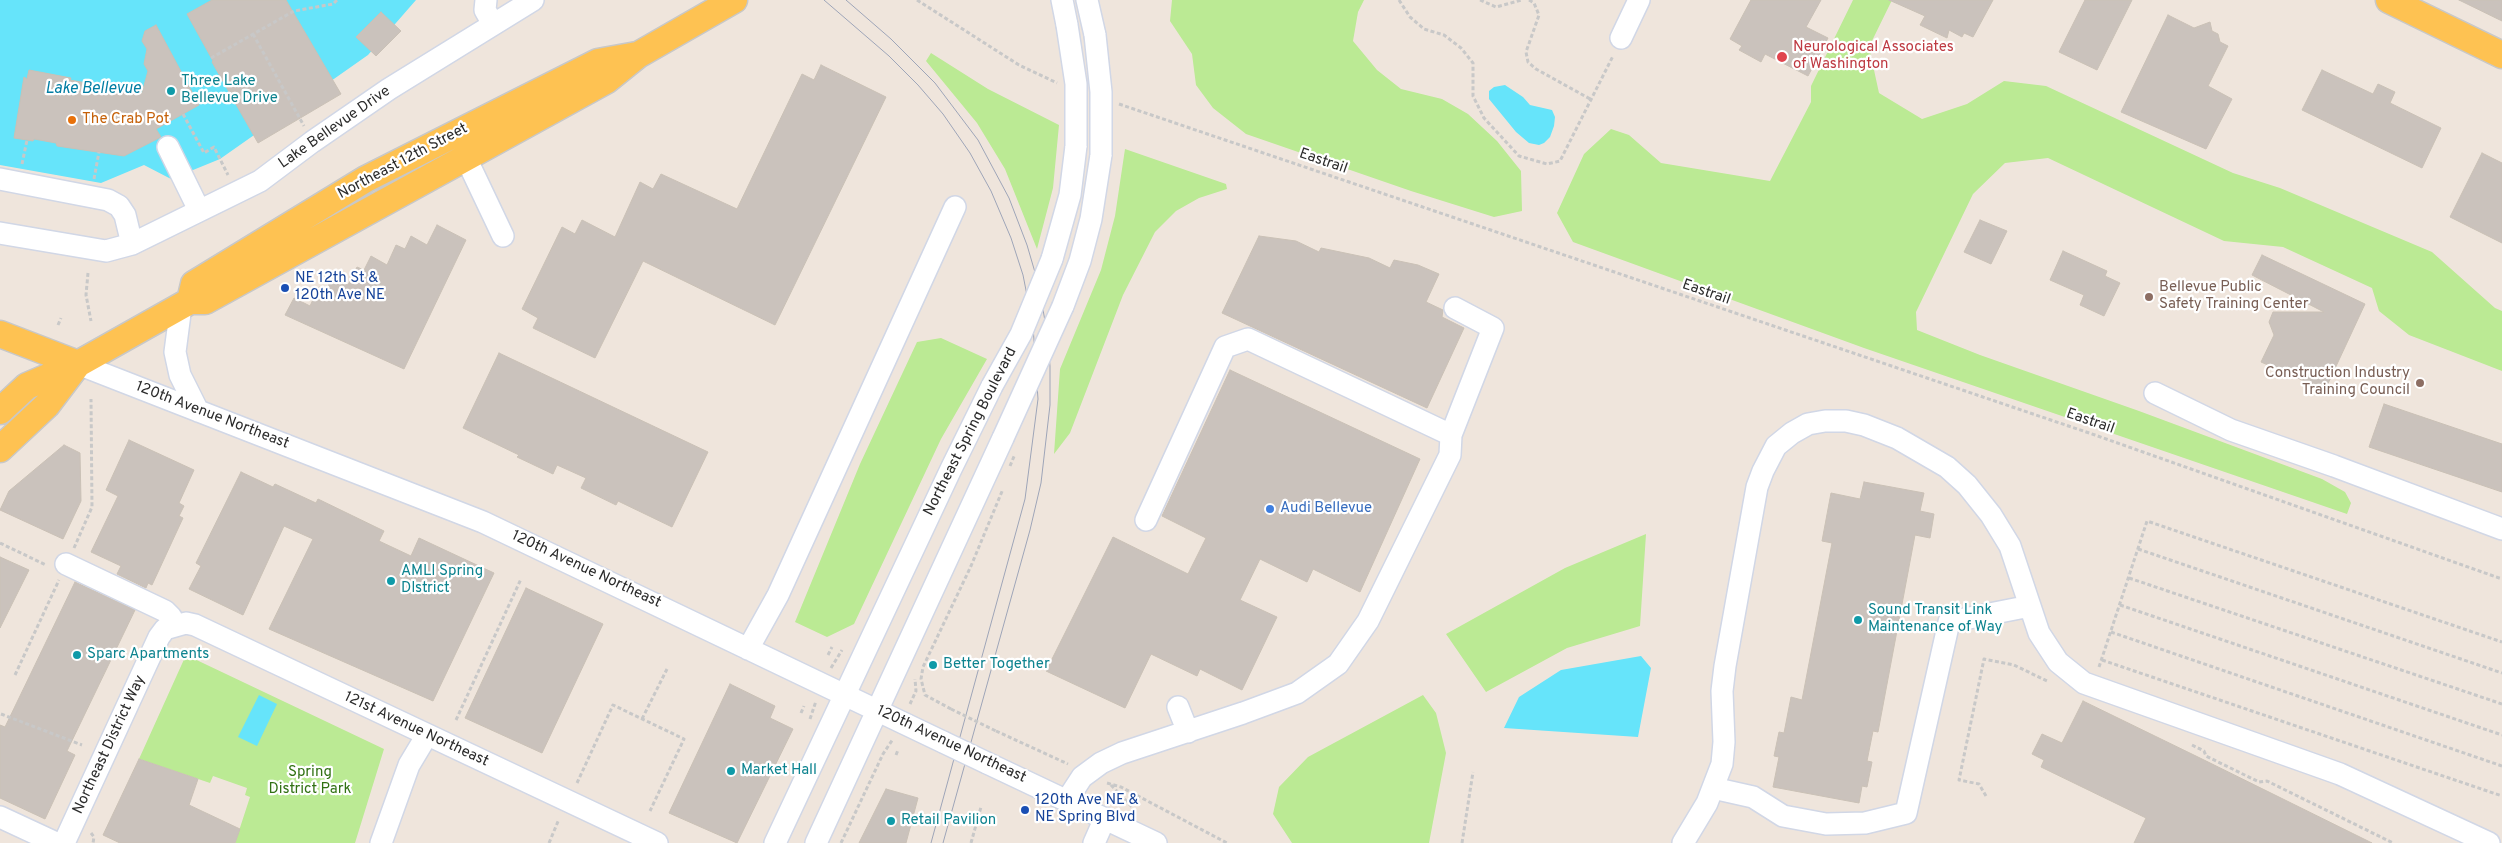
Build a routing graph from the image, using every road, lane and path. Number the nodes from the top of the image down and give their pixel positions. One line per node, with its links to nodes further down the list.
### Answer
1 (337, 0): 15 (path)
2 (486, 0): 14 (street)
3 (533, 0): 14 (street, Lake Bellevue Drive)
4 (734, 0): 17 (main road, Northeast 12th Street)
5 (917, 0): 20 (path)
6 (1062, 0): 77 (street, Northeast Spring Boulevard, bridge)
7 (1087, 0): 83 (street, Northeast Spring Boulevard, bridge)
8 (1398, 0): 21 (path)
9 (1480, 0): 10 (path)
10 (1522, 0)
11 (1529, 0): 21 (path)
12 (1639, 0): 16 (street)
13 (2389, 0): 18 (main road)
14 (494, 24): 25 (street, Lake Bellevue Drive)
15 (252, 34): 19 (path); 25 (path)
16 (1620, 38): 21 (path)
17 (638, 55): 27 (main road, Northeast 12th Street); 37 (main road, Northeast 12th Street)
18 (2502, 55)
19 (211, 58)
20 (1061, 84)
21 (1592, 100)
22 (1118, 104): 60 (path, Eastrail)
23 (184, 114): 28 (path)
24 (28, 140): 29 (path)
25 (312, 142): 32 (street, Lake Bellevue Drive)
26 (168, 147): 32 (street)
27 (466, 158): 34 (street); 37 (main road, Northeast 12th Street)
28 (220, 159)
29 (21, 169)
30 (0, 179): 35 (street)
31 (955, 206): 67 (street)
32 (199, 210): 35 (street, Lake Bellevue Drive)
33 (0, 233): 35 (street, Lake Bellevue Drive)
34 (503, 236)
35 (132, 244)
36 (88, 273): 40 (path)
37 (185, 303): 43 (main road, Northeast 12th Street); 47 (street)
38 (1455, 308): 48 (street)
39 (61, 318): 41 (path)
40 (91, 321)
41 (58, 325)
42 (0, 334): 43 (main road, 120th Avenue Northeast)
43 (78, 364): 46 (main road, Northeast 12th Street); 47 (street, 120th Avenue Northeast); 49 (main road, Northeast 12th Street)
44 (2155, 393): 54 (street)
45 (91, 399): 57 (path)
46 (0, 411)
47 (198, 411): 67 (street, 120th Avenue Northeast)
48 (1451, 435): 53 (street); 88 (street)
49 (0, 449)
50 (1010, 466): 51 (path)
51 (1006, 476)
52 (1004, 485): 73 (path)
53 (1146, 520)
54 (2502, 529)
55 (0, 543): 57 (path)
56 (2138, 549): 58 (path); 65 (path); 71 (path)
57 (64, 568): 63 (street); 72 (path)
58 (2129, 578): 61 (path); 80 (path)
59 (521, 579): 87 (path)
60 (2502, 579)
61 (2120, 605): 64 (path); 89 (path)
62 (2030, 606): 76 (street); 101 (street); 101 (street)
63 (173, 621): 90 (street, 121st Avenue Northeast); 114 (street, Northeast District Way)
64 (2111, 632): 69 (path); 96 (path)
65 (2502, 642)
66 (832, 646): 68 (path)
67 (748, 649): 77 (street, 120th Avenue Northeast)
68 (828, 655)
69 (2102, 660): 76 (path); 103 (path)
70 (667, 669): 86 (path)
71 (2502, 673)
72 (15, 675)
73 (921, 679): 74 (path); 78 (path)
74 (915, 681)
75 (2055, 685): 102 (path)
76 (2093, 687): 128 (street)
77 (845, 695): 83 (street, 120th Avenue Northeast); 119 (street, Northeast Spring Boulevard)
78 (925, 695): 79 (path); 98 (path, bridge)
79 (922, 701)
80 (2502, 704)
81 (804, 706): 84 (path)
82 (1178, 707): 88 (street)
83 (878, 711): 104 (street, 120th Avenue Northeast, bridge); 120 (street, Northeast Spring Boulevard)
84 (801, 713)
85 (1, 714): 92 (path)
86 (642, 719): 100 (path); 106 (path)
87 (456, 720)
88 (1188, 732): 98 (street)
89 (2502, 734)
90 (427, 735): 116 (street); 118 (street, 121st Avenue Northeast)
91 (2188, 743): 127 (path)
92 (82, 745)
93 (898, 750): 95 (path)
94 (883, 754): 121 (path)
95 (896, 755)
96 (2502, 766)
97 (1473, 772): 125 (path)
98 (1087, 773): 99 (path); 104 (street)
99 (1110, 785): 108 (path); 124 (path)
100 (575, 786)
101 (1713, 788): 126 (street)
102 (1986, 796)
103 (2502, 796)
104 (1067, 800): 110 (street, 120th Avenue Northeast)
105 (981, 807): 122 (path)
106 (650, 811)
107 (561, 815): 117 (path)
108 (1135, 815)
109 (0, 817): 113 (street)
110 (1105, 818): 112 (street, 120th Avenue Northeast); 123 (street)
111 (94, 836): 115 (path)
112 (1154, 842)
113 (56, 843)
114 (64, 843)
115 (93, 843)
116 (382, 843)
117 (549, 843)
118 (657, 843)
119 (775, 843)
120 (816, 843)
121 (841, 843)
122 (971, 843)
123 (1094, 843)
124 (1227, 843)
125 (1462, 843)
126 (1683, 843)
127 (2393, 843)
128 (2489, 843)

